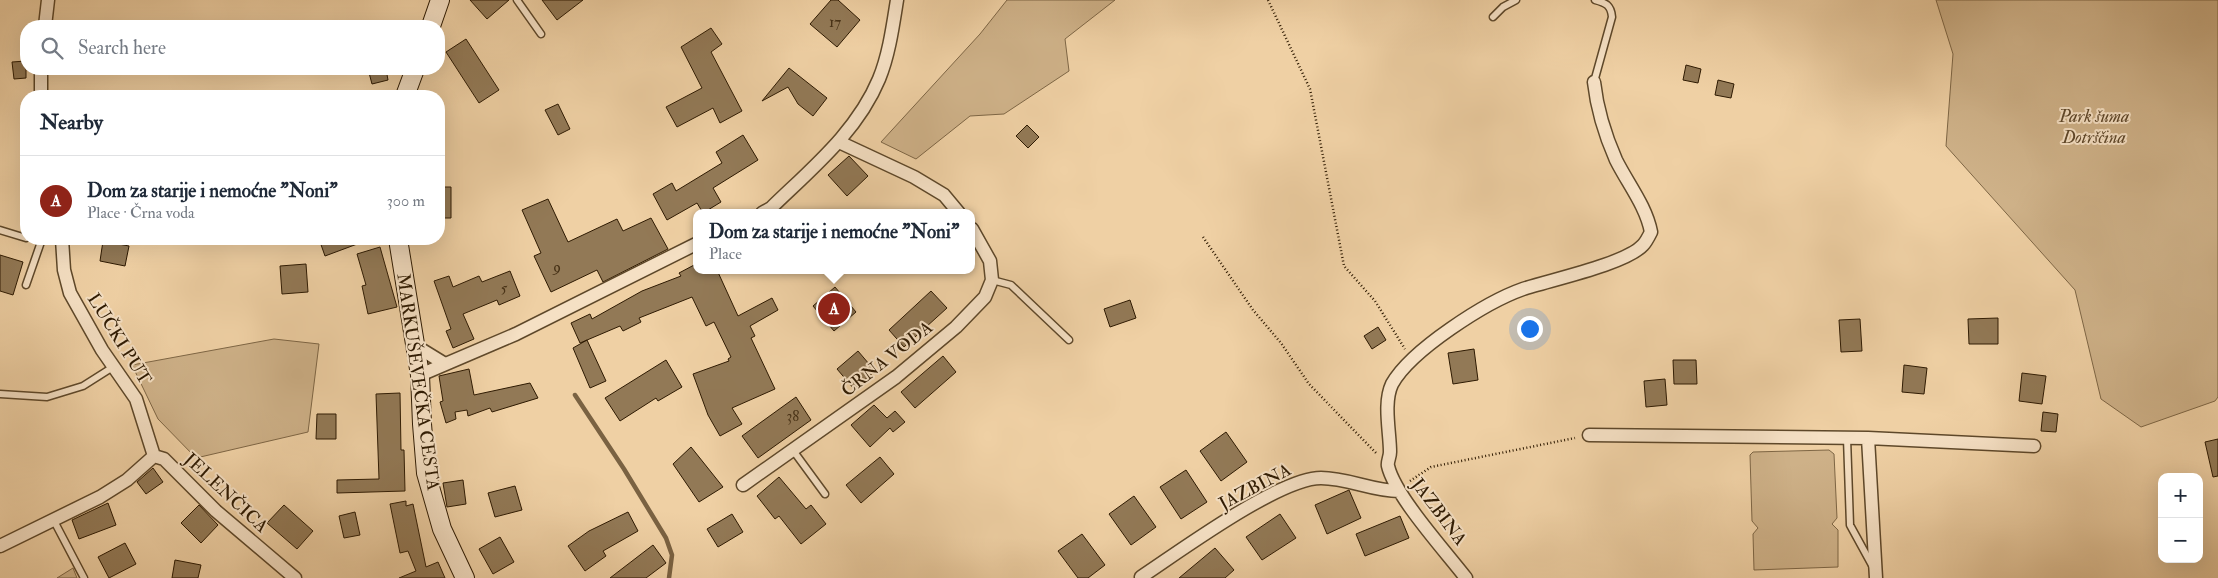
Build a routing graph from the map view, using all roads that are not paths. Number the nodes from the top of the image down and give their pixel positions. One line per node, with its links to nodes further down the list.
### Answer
1 (48, 0): 8 (street)
2 (440, 0): 9 (main road)
3 (517, 0): 10 (lane)
4 (897, 0): 16 (street)
5 (1516, 0): 7 (lane)
6 (1596, 0): 13 (lane)
7 (1493, 17)
8 (46, 20)
9 (432, 20)
10 (541, 34)
11 (41, 75): 14 (street)
12 (413, 75): 15 (main road)
13 (1594, 82): 41 (street, JAZBINA)
14 (41, 90)
15 (407, 90)
16 (838, 142): 17 (street); 18 (street)
17 (769, 209)
18 (956, 209)
19 (0, 230): 21 (lane)
20 (975, 234): 26 (street)
21 (20, 236)
22 (40, 245): 27 (lane)
23 (62, 245): 31 (street, LUČKI PUT)
24 (399, 245): 29 (main road, MARKUŠEVEČKA CESTA)
25 (693, 246): 30 (street)
26 (992, 280): 28 (lane); 38 (street, ČRNA VODA)
27 (26, 285)
28 (1070, 340)
29 (414, 345): 30 (street); 32 (main road, MARKUŠEVEČKA CESTA)
30 (445, 364): 32 (street)
31 (114, 367): 33 (lane); 39 (street, LUČKI PUT)
32 (420, 375): 49 (main road, MARKUŠEVEČKA CESTA)
33 (0, 394)
34 (1589, 435): 35 (street)
35 (1847, 438): 36 (street); 45 (lane)
36 (1868, 438): 37 (street); 45 (street)
37 (2034, 446)
38 (792, 449): 40 (street, ČRNA VODA); 42 (lane)
39 (154, 456): 43 (street); 48 (street, JELENČICA)
40 (743, 485)
41 (1400, 491): 46 (street, JAZBINA); 50 (street, JAZBINA)
42 (825, 494)
43 (53, 519): 44 (street); 47 (lane)
44 (0, 546)
45 (1876, 575)
46 (1141, 577)
47 (84, 578)
48 (294, 578)
49 (465, 578)
50 (1466, 578)

